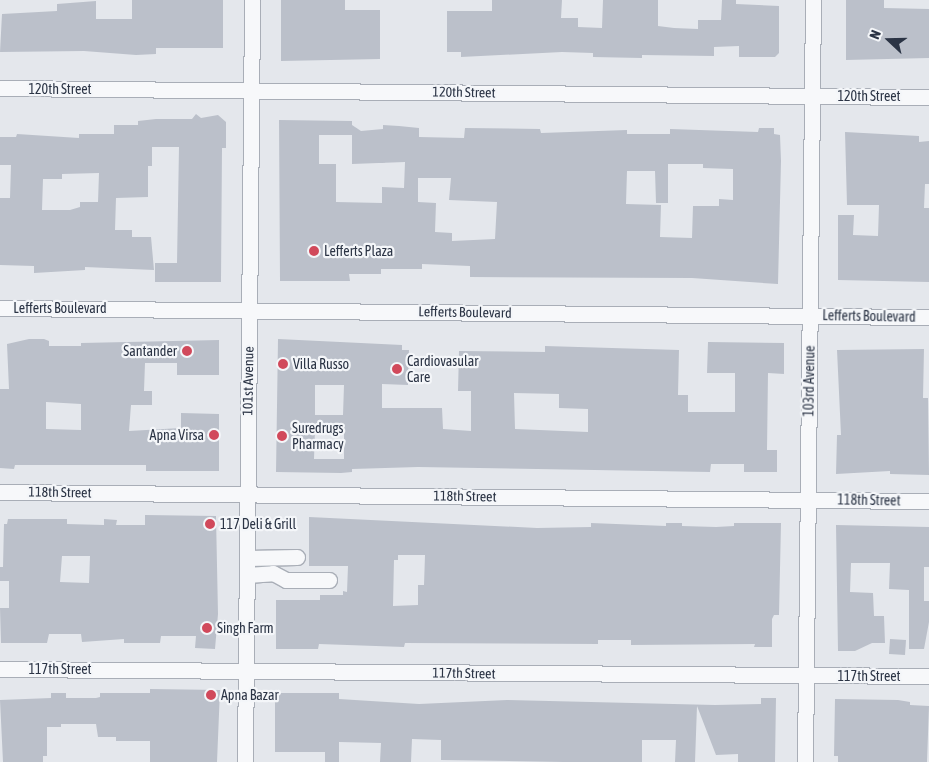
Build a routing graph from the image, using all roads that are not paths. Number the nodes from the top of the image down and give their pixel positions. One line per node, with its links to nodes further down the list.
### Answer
1 (252, 0): 4 (street, 101st Avenue)
2 (813, 0): 5 (street, 103rd Avenue)
3 (0, 88): 4 (street, 120th Street)
4 (251, 90): 5 (street, 120th Street); 8 (street, 101st Avenue)
5 (812, 96): 6 (street, 120th Street); 9 (street, 103rd Avenue)
6 (929, 96)
7 (0, 308): 8 (street, Lefferts Boulevard)
8 (249, 309): 9 (street, Lefferts Boulevard); 12 (street, 101st Avenue)
9 (810, 316): 10 (street, Lefferts Boulevard); 13 (street, 103rd Avenue)
10 (929, 317)
11 (0, 492): 12 (street, 118th Street)
12 (247, 494): 13 (street, 118th Street); 16 (street, 101st Avenue)
13 (808, 499): 14 (street, 118th Street); 21 (street, 103rd Avenue)
14 (929, 501)
15 (296, 557): 16 (street)
16 (247, 558): 17 (street, 101st Avenue)
17 (246, 575): 18 (street); 20 (street, 101st Avenue)
18 (329, 580)
19 (0, 669): 20 (street, 117th Street)
20 (246, 671): 21 (street, 117th Street); 23 (street, 101st Avenue)
21 (806, 676): 22 (street, 117th Street); 24 (street, 103rd Avenue)
22 (929, 676)
23 (245, 762)
24 (805, 762)

